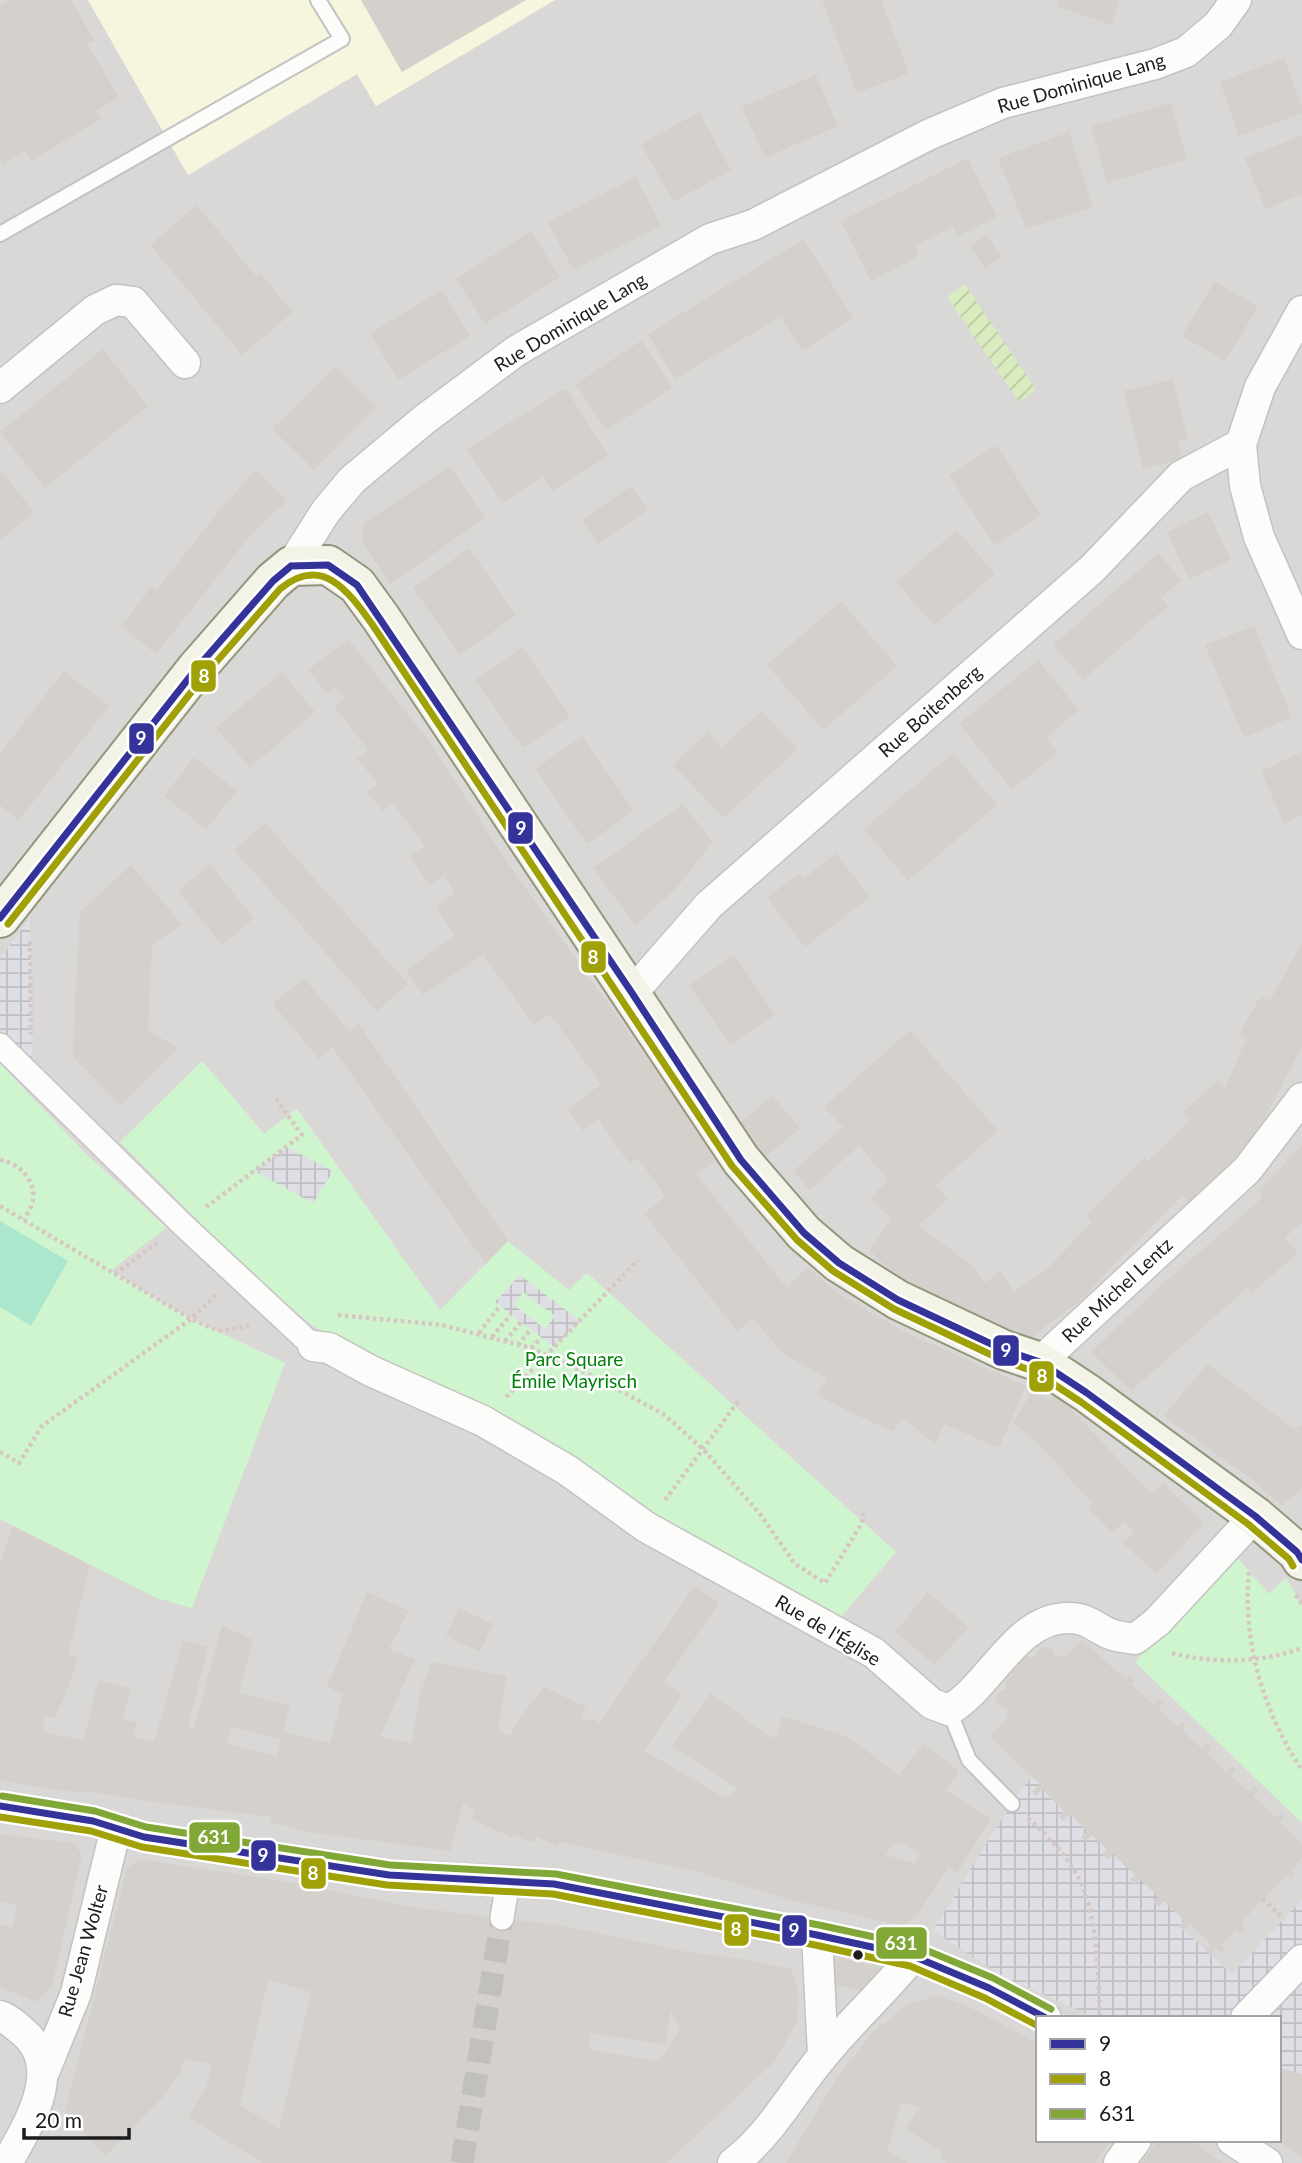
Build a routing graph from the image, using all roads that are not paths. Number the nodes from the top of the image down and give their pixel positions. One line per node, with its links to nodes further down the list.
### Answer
1 (318, 0): 3 (lane)
2 (1236, 0): 8 (street, Rue Dominique Lang)
3 (0, 234)
4 (1302, 311): 7 (street)
5 (185, 363): 6 (street)
6 (0, 388)
7 (1241, 444): 9 (street); 11 (street, Rue Boitenberg)
8 (291, 566): 10 (main road, Rue Dominique Lang); 11 (main road)
9 (1302, 634)
10 (15, 925)
11 (632, 993): 15 (main road)
12 (0, 1045): 14 (street)
13 (1302, 1098): 15 (street, Rue Michel Lentz)
14 (313, 1346): 18 (street, Rue de l'Église)
15 (1040, 1362): 16 (main road)
16 (1255, 1516): 17 (main road); 18 (street)
17 (1302, 1560)
18 (949, 1710): 19 (lane)
19 (1012, 1804)
20 (0, 1806): 21 (street)
21 (116, 1828): 22 (street); 31 (street, Rue Jean Wolter)
22 (508, 1881): 23 (street); 24 (street)
23 (502, 1918)
24 (817, 1935): 25 (street); 30 (street)
25 (913, 1956): 28 (street); 30 (street)
26 (1302, 1960): 29 (street)
27 (0, 2016): 31 (street)
28 (1042, 2016)
29 (1248, 2016)
30 (823, 2055): 35 (street)
31 (44, 2072): 34 (street, Rue Jean Wolter)
32 (1135, 2142): 36 (street)
33 (1235, 2142): 37 (street)
34 (7, 2163)
35 (733, 2163)
36 (1119, 2163)
37 (1267, 2163)

